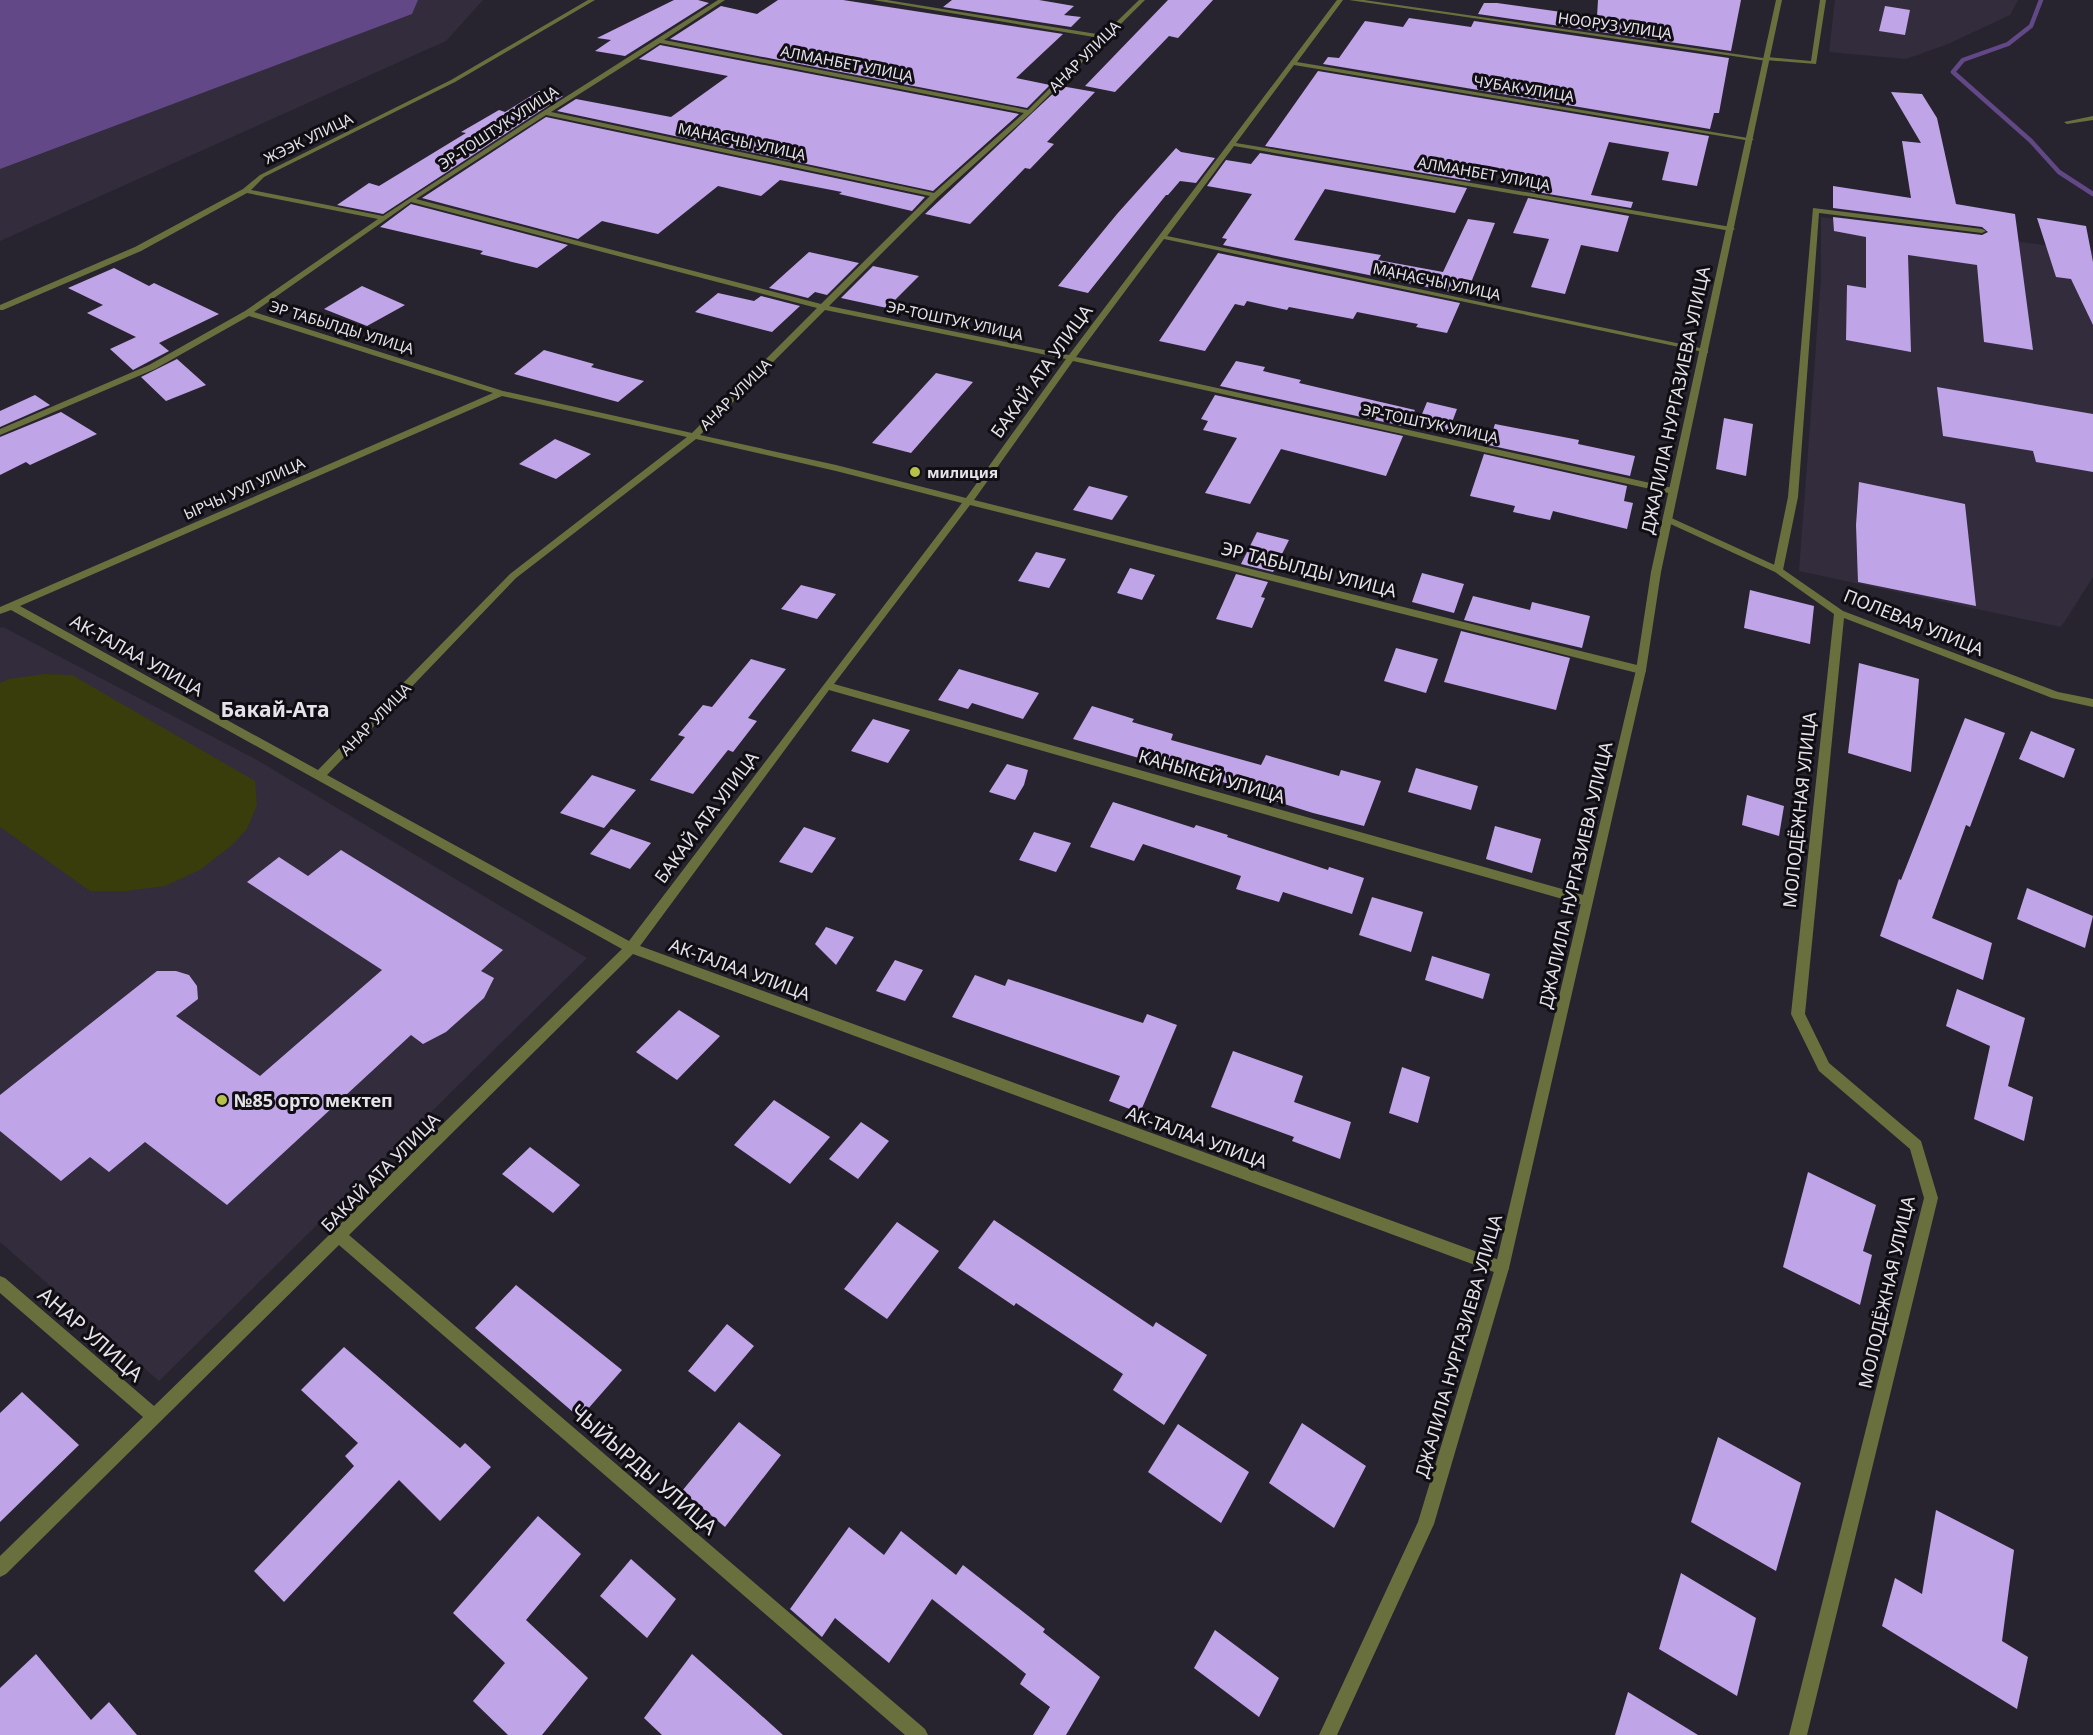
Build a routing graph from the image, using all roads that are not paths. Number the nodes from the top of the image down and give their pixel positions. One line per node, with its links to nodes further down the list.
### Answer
1 (592, 0): 19 (street, ЖЭЭК УЛИЦА)
2 (722, 0): 10 (street, ЭР-ТОШТУК УЛИЦА)
3 (876, 0): 9 (street)
4 (1142, 0): 9 (street, АНАР УЛИЦА)
5 (1340, 0): 12 (street, БАКАЙ АТА УЛИЦА)
6 (1352, 0): 11 (street, НООРУЗ УЛИЦА)
7 (1779, 0): 11 (street, ДЖАЛИЛА НУРГАЗИЕВА УЛИЦА)
8 (1823, 0): 11 (street, НООРУЗ УЛИЦА)
9 (1103, 37): 14 (street, АНАР УЛИЦА)
10 (660, 41): 13 (street, ЭР-ТОШТУК УЛИЦА); 14 (street, АЛМАНБЕТ УЛИЦА)
11 (1767, 59): 17 (street, ДЖАЛИЛА НУРГАЗИЕВА УЛИЦА)
12 (1294, 63): 17 (street, ЧУБАК УЛИЦА); 18 (street, БАКАЙ АТА УЛИЦА)
13 (544, 112): 20 (street, МАНАСЧЫ УЛИЦА); 21 (street, ЭР-ТОШТУК УЛИЦА)
14 (1029, 112): 20 (street, АНАР УЛИЦА)
15 (2093, 118): 16 (street)
16 (2067, 122)
17 (1751, 139): 23 (street, ДЖАЛИЛА НУРГАЗИЕВА УЛИЦА)
18 (1233, 144): 23 (street, АЛМАНБЕТ УЛИЦА); 25 (street, БАКАЙ АТА УЛИЦА)
19 (246, 191): 22 (street); 27 (street, ЖЭЭК УЛИЦА)
20 (935, 195): 26 (street, АНАР УЛИЦА)
21 (410, 200): 22 (street, ЭР-ТОШТУК УЛИЦА); 26 (street, ЭР-ТОШТУК УЛИЦА)
22 (383, 218): 28 (street, ЭР-ТОШТУК УЛИЦА)
23 (1731, 229): 29 (street, ДЖАЛИЛА НУРГАЗИЕВА УЛИЦА)
24 (1982, 231): 37 (street)
25 (1163, 237): 29 (street, МАНАСЧЫ УЛИЦА); 30 (street, БАКАЙ АТА УЛИЦА)
26 (823, 307): 30 (street, ЭР-ТОШТУК УЛИЦА); 33 (street, АНАР УЛИЦА)
27 (0, 308)
28 (248, 313): 31 (street, ЭР ТАБЫЛДЫ УЛИЦА); 32 (street, ЭР ТАБЫЛДЫ УЛИЦА)
29 (1705, 351): 34 (street, ДЖАЛИЛА НУРГАЗИЕВА УЛИЦА)
30 (1071, 358): 34 (street, ЭР-ТОШТУК УЛИЦА); 35 (street, БАКАЙ АТА УЛИЦА)
31 (501, 393): 33 (street, ЭР ТАБЫЛДЫ УЛИЦА); 38 (street, ЫРЧЫ УУЛ УЛИЦА)
32 (0, 432)
33 (693, 437): 35 (street, ЭР ТАБЫЛДЫ УЛИЦА); 43 (street, АНАР УЛИЦА)
34 (1673, 491): 36 (street, ДЖАЛИЛА НУРГАЗИЕВА УЛИЦА)
35 (968, 501): 40 (street, ЭР ТАБЫЛДЫ УЛИЦА); 41 (street, БАКАЙ АТА УЛИЦА)
36 (1667, 519): 37 (street, ПОЛЕВАЯ УЛИЦА); 40 (street, ДЖАЛИЛА НУРГАЗИЕВА УЛИЦА)
37 (1778, 570): 39 (street, ПОЛЕВАЯ УЛИЦА)
38 (6, 609): 43 (street, АК-ТАЛАА УЛИЦА)
39 (1839, 613): 42 (street, ПОЛЕВАЯ УЛИЦА); 53 (street, МОЛОДЁЖНАЯ УЛИЦА)
40 (1641, 670): 44 (street, ДЖАЛИЛА НУРГАЗИЕВА УЛИЦА)
41 (827, 686): 44 (street, КАНЫКЕЙ УЛИЦА); 45 (street, БАКАЙ АТА УЛИЦА)
42 (2093, 703)
43 (319, 777): 45 (street, АК-ТАЛАА УЛИЦА)
44 (1587, 901): 47 (street, ДЖАЛИЛА НУРГАЗИЕВА УЛИЦА)
45 (632, 948): 46 (street, БАКАЙ АТА УЛИЦА); 47 (street, АК-ТАЛАА УЛИЦА)
46 (340, 1237): 49 (street, БАКАЙ АТА УЛИЦА); 51 (street, ЧЫЙЫРДЫ УЛИЦА)
47 (1502, 1268): 52 (street, ДЖАЛИЛА НУРГАЗИЕВА УЛИЦА)
48 (0, 1283): 49 (street, АНАР УЛИЦА)
49 (155, 1417): 50 (street, БАКАЙ АТА УЛИЦА)
50 (0, 1568)
51 (919, 1735)
52 (1328, 1735)
53 (1798, 1735)

